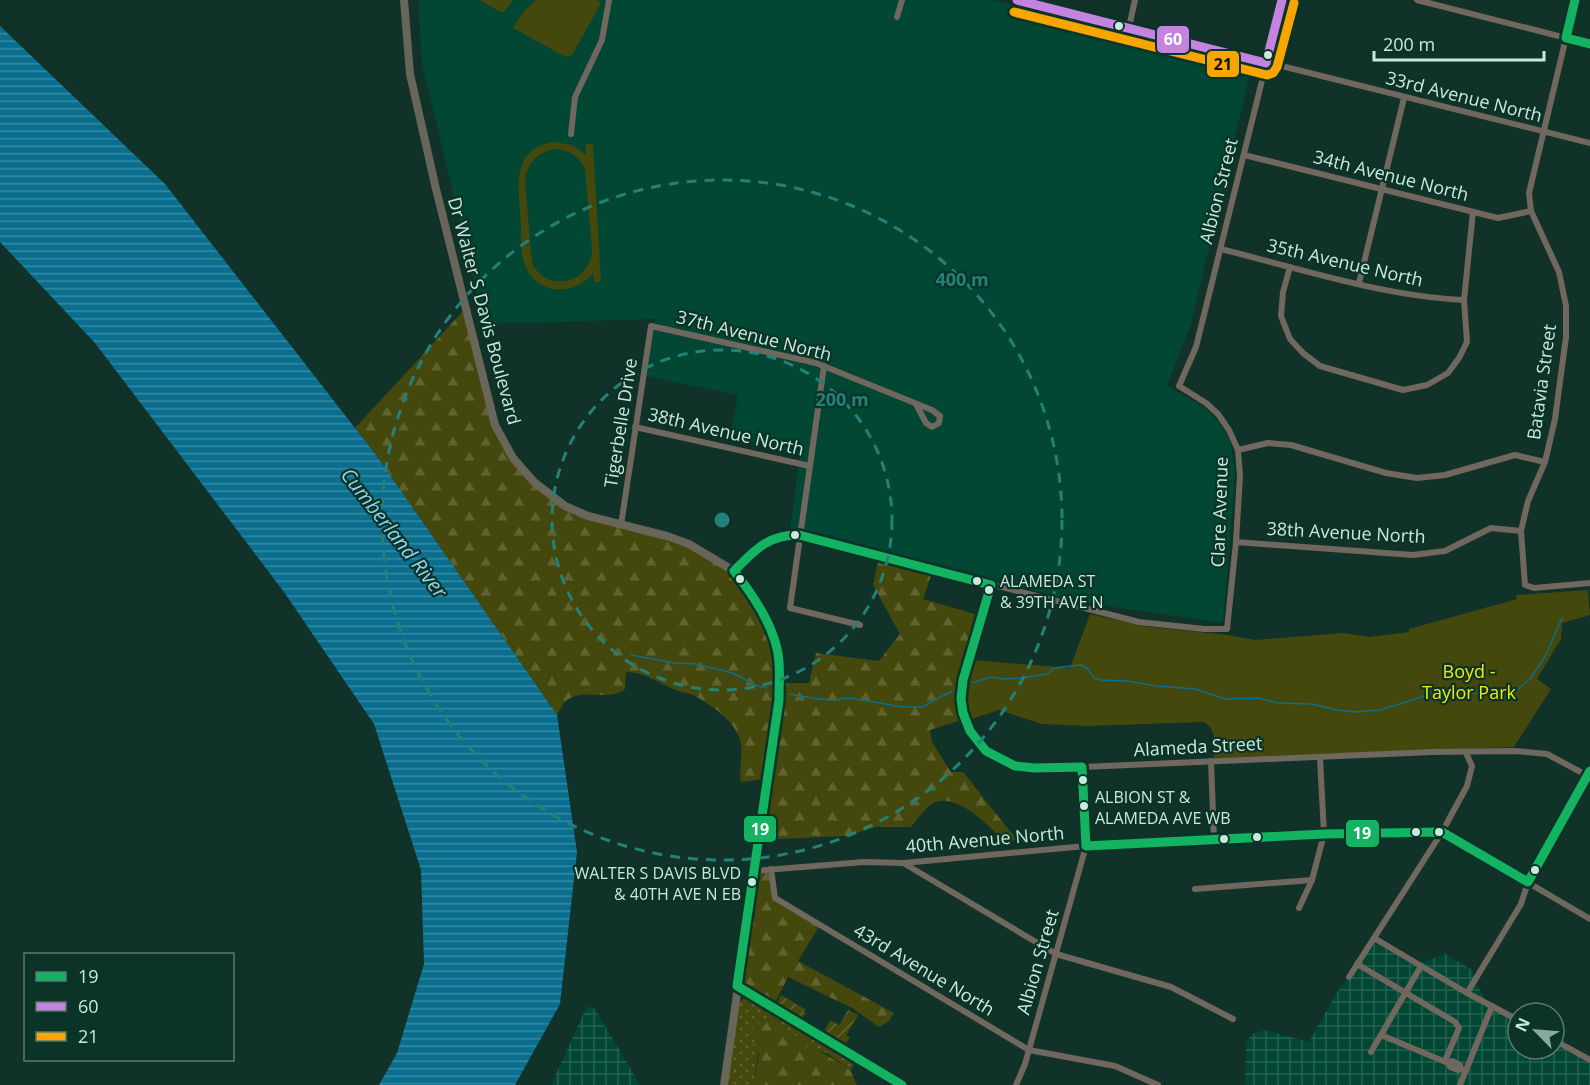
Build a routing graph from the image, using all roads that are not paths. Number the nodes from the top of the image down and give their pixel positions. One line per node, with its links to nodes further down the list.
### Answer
1 (404, 0): 34 (main road, Dr Walter S Davis Boulevard)
2 (609, 0): 16 (street)
3 (902, 0): 9 (street)
4 (1017, 0): 10 (street, 33rd Avenue North)
5 (1135, 0): 10 (street)
6 (1282, 0): 13 (street, Albion Street)
7 (1417, 0): 11 (street)
8 (1575, 0): 11 (street, Batavia Street)
9 (897, 17)
10 (1129, 27): 13 (street, 33rd Avenue North)
11 (1566, 38): 12 (street); 15 (street, Batavia Street)
12 (1590, 44)
13 (1266, 63): 14 (street, 33rd Avenue North); 18 (street, Albion Street)
14 (1404, 98): 15 (street, 33rd Avenue North); 19 (street)
15 (1542, 131): 17 (street, 33rd Avenue North); 20 (street, Batavia Street)
16 (571, 134)
17 (1590, 143)
18 (1244, 155): 19 (street, 34th Avenue North); 22 (street, Albion Street)
19 (1382, 190): 21 (street, 34th Avenue North); 24 (street)
20 (1532, 211): 21 (street, 34th Avenue North); 32 (street, Batavia Street)
21 (1473, 212): 25 (street)
22 (1221, 249): 23 (street, 35th Avenue North); 28 (street, Albion Street)
23 (1290, 267): 24 (street, 35th Avenue North); 25 (street)
24 (1359, 283): 25 (street, 35th Avenue North)
25 (1464, 300)
26 (651, 326): 27 (street, 37th Avenue North); 30 (street, Tigerbelle Drive)
27 (824, 366): 29 (street, 37th Avenue North); 33 (street)
28 (1179, 386): 31 (street, Clare Avenue)
29 (916, 404)
30 (635, 427): 33 (street, 38th Avenue North); 34 (street, Tigerbelle Drive)
31 (1238, 450): 32 (street); 37 (street, Clare Avenue)
32 (1545, 462): 35 (street, Batavia Street)
33 (810, 466): 36 (street)
34 (621, 525): 38 (main road, Dr Walter S Davis Boulevard)
35 (1521, 531): 37 (street, 38th Avenue North); 39 (street, Batavia Street)
36 (799, 535): 38 (street); 40 (street); 41 (street)
37 (1236, 542): 40 (street, Clare Avenue)
38 (734, 571): 53 (main road, Dr Walter S Davis Boulevard)
39 (1590, 583)
40 (990, 585): 45 (street, Alameda Street)
41 (860, 625)
42 (1466, 753): 43 (street, Alameda Street); 46 (street, Alameda Street); 47 (street)
43 (1320, 758): 44 (street, Alameda Street); 48 (street)
44 (1211, 761): 45 (street, Alameda Street); 49 (street)
45 (1082, 767): 50 (street, Albion Street)
46 (1589, 775): 55 (street)
47 (1442, 832): 48 (street, 40th Avenue North); 55 (street); 59 (street)
48 (1324, 834): 49 (street, 40th Avenue North); 54 (street)
49 (1214, 840): 50 (street, 40th Avenue North)
50 (1086, 846): 51 (street, 40th Avenue North); 60 (street, Albion Street)
51 (904, 863): 52 (street, 40th Avenue North); 60 (street)
52 (771, 869): 53 (street, 40th Avenue North); 72 (street, 43rd Avenue North)
53 (754, 871): 64 (main road, Dr Walter S Davis Boulevard)
54 (1312, 879): 56 (street); 57 (street)
55 (1528, 882): 58 (street); 66 (street)
56 (1195, 889)
57 (1299, 908)
58 (1590, 919)
59 (1374, 938): 61 (street); 62 (street)
60 (1056, 954): 69 (street); 72 (street, Albion Street)
61 (1357, 964): 63 (street); 65 (street)
62 (1421, 966): 65 (street); 66 (street)
63 (1349, 977)
64 (737, 986): 77 (main road, Dr Walter S Davis Boulevard); 78 (street)
65 (1406, 993): 70 (street); 75 (street)
66 (1467, 993): 67 (street)
67 (1492, 1006): 68 (street); 76 (street)
68 (1506, 1014)
69 (1233, 1019)
70 (1381, 1035): 73 (street); 75 (street)
71 (1566, 1047): 74 (street)
72 (1029, 1050): 79 (street, Albion Street); 80 (street, 43rd Avenue North)
73 (1371, 1052)
74 (1590, 1060)
75 (1446, 1062): 76 (street)
76 (1463, 1070): 81 (street)
77 (723, 1085)
78 (902, 1085)
79 (1016, 1085)
80 (1158, 1085)
81 (1460, 1085)

